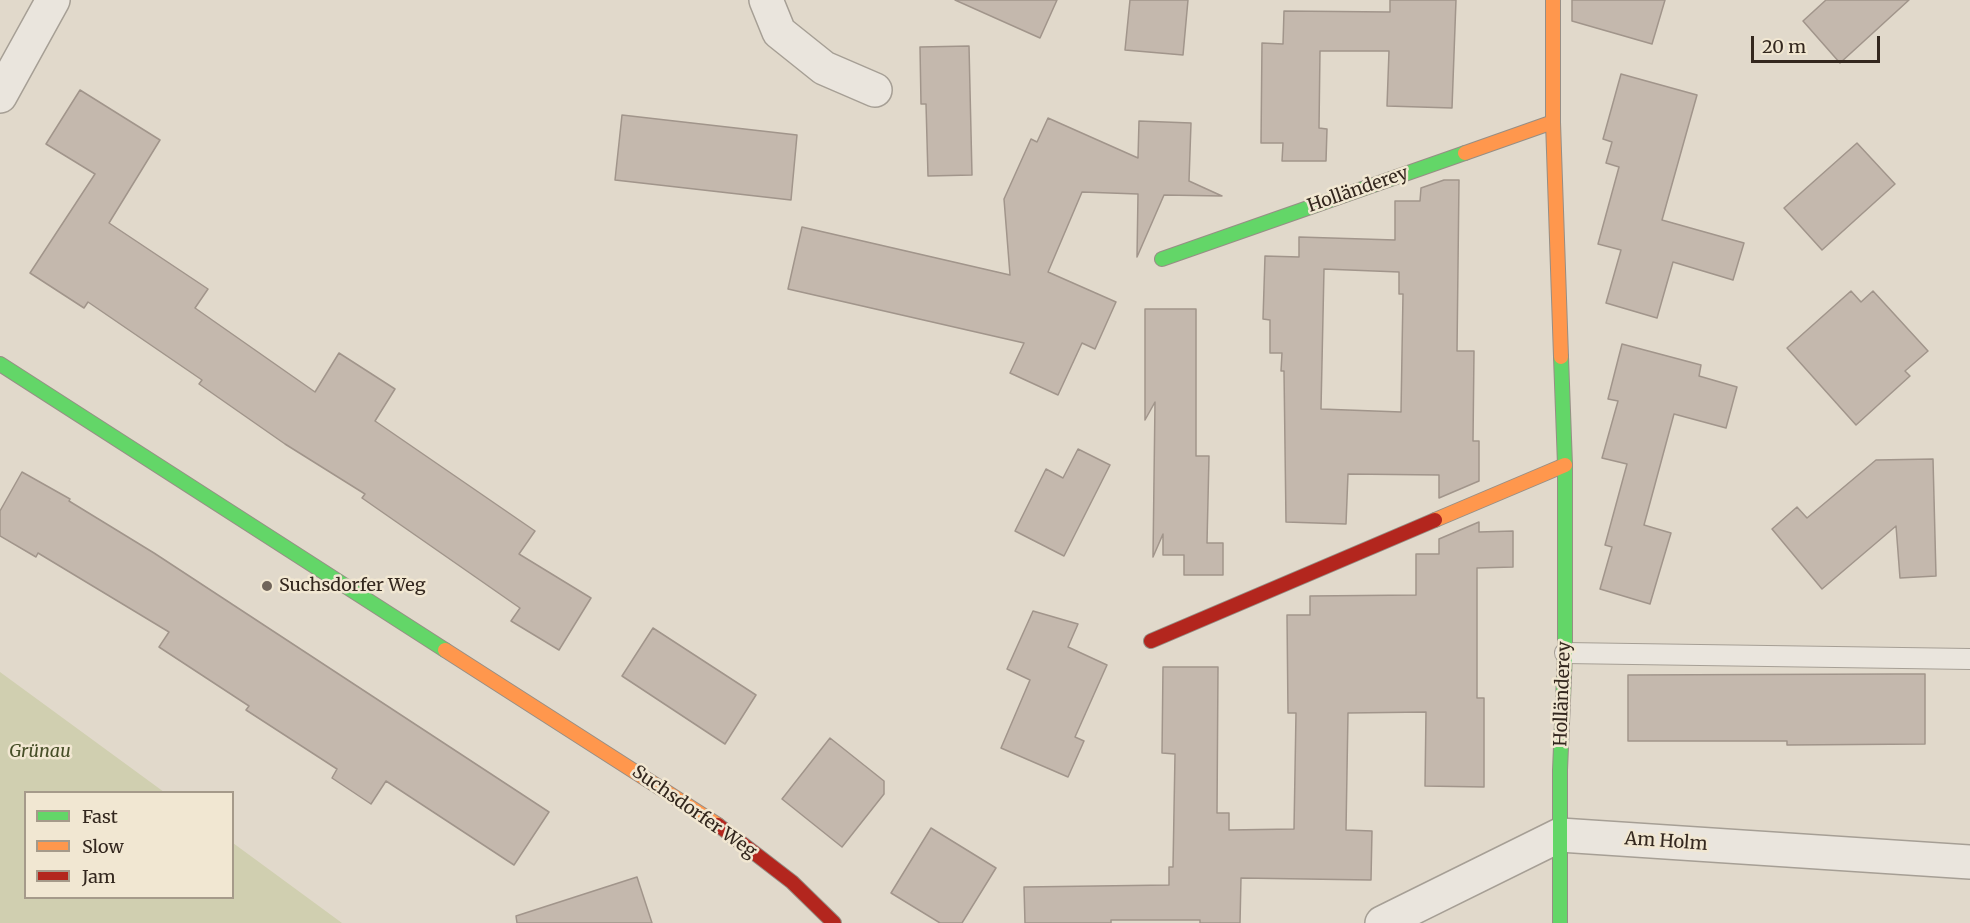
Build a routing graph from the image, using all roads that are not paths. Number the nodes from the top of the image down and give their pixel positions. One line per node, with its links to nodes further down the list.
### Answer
1 (53, 0): 5 (street)
2 (766, 0): 4 (street)
3 (1553, 0): 6 (street, Holländerey)
4 (875, 90)
5 (0, 96)
6 (1553, 122): 7 (street, Holländerey); 9 (street, Holländerey)
7 (1162, 259)
8 (0, 364): 15 (street, Suchsdorfer Weg)
9 (1565, 465): 10 (street); 11 (street, Holländerey)
10 (1151, 642)
11 (1565, 654): 12 (lane); 13 (street, Holländerey)
12 (1970, 659)
13 (1560, 835): 14 (street, Am Holm); 16 (street); 17 (street, Holländerey)
14 (1970, 862)
15 (824, 919)
16 (1382, 923)
17 (1560, 923)

